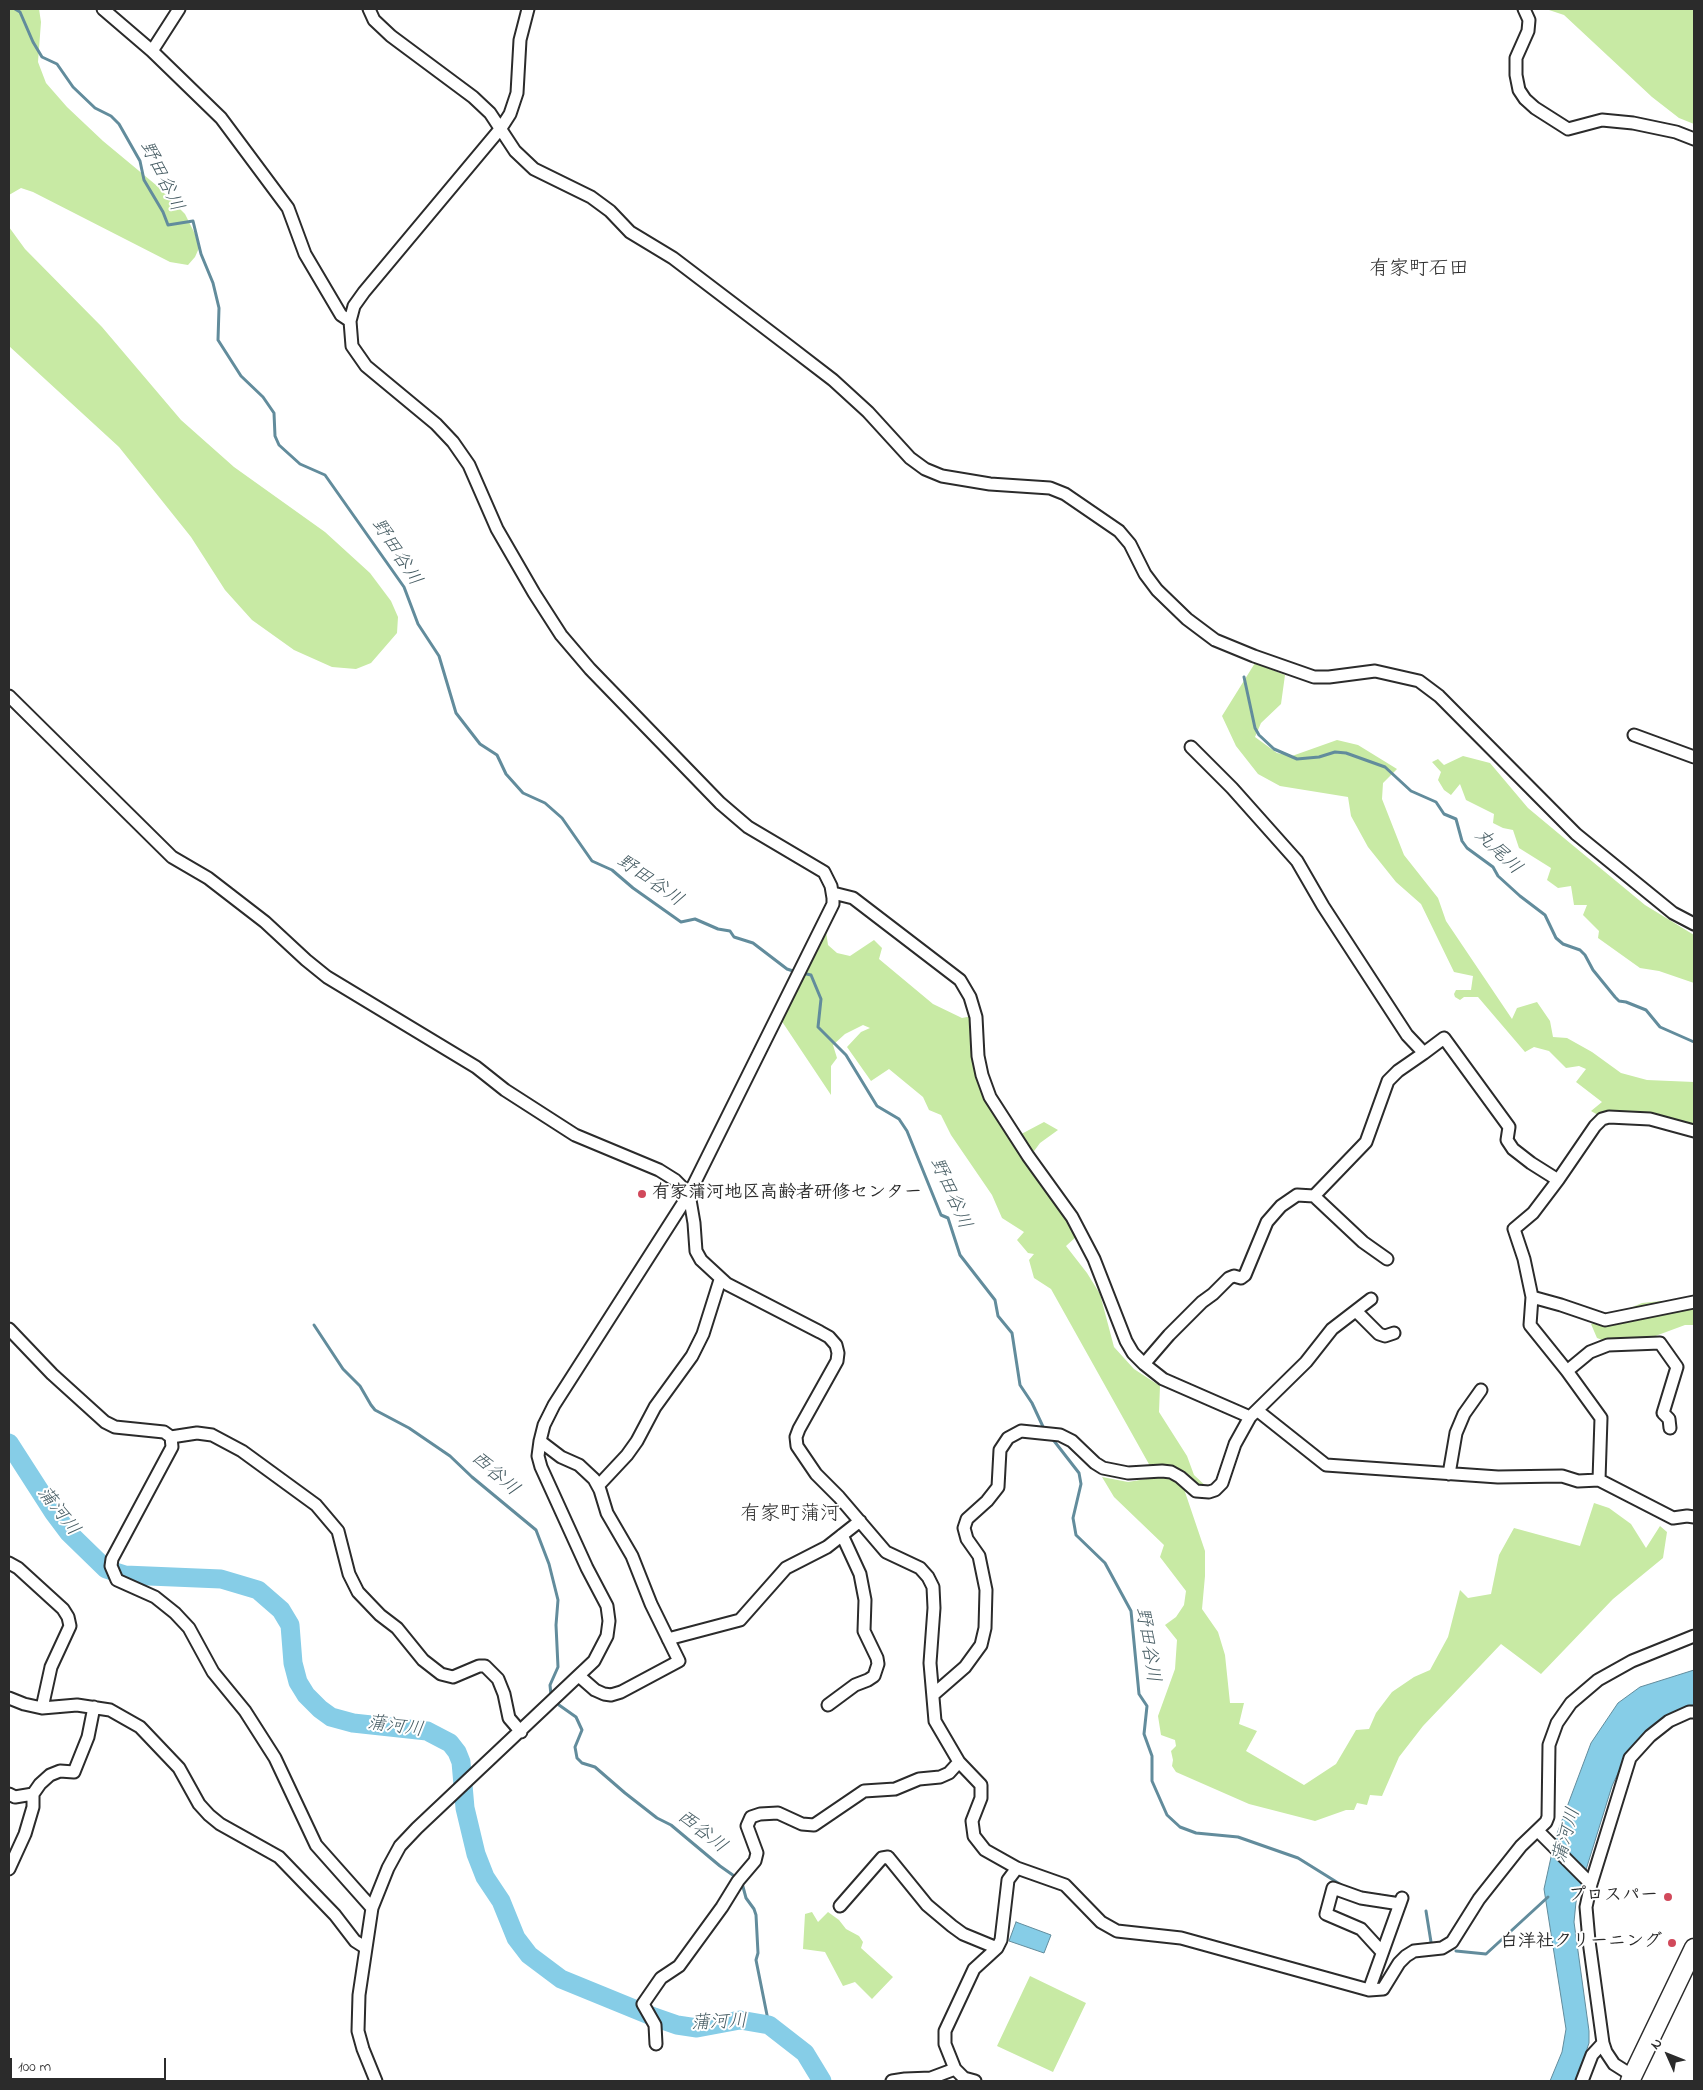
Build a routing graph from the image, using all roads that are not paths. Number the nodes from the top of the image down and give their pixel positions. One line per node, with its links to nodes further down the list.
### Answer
1 (103, 9): 6 (street)
2 (179, 9): 6 (street)
3 (369, 9): 7 (street)
4 (528, 9): 7 (street)
5 (1524, 9): 8 (street)
6 (152, 51): 9 (street)
7 (501, 128): 9 (street); 15 (street)
8 (1694, 138)
9 (350, 321): 14 (street)
10 (9, 696): 19 (street)
11 (1634, 735): 13 (street)
12 (1191, 747): 16 (street)
13 (1694, 757)
14 (832, 893): 19 (street); 29 (street)
15 (1694, 924)
16 (1424, 1053): 18 (street); 20 (street)
17 (1694, 1131): 18 (street)
18 (1558, 1180): 23 (street)
19 (689, 1194): 22 (street); 35 (street)
20 (1314, 1196): 21 (street); 29 (street)
21 (1387, 1259)
22 (720, 1280): 38 (street); 40 (street)
23 (1532, 1297): 25 (street); 30 (street)
24 (1371, 1299): 26 (street)
25 (1694, 1302)
26 (1356, 1311): 28 (street); 32 (street)
27 (9, 1329): 34 (street)
28 (1394, 1333)
29 (1144, 1364): 32 (street)
30 (1567, 1371): 33 (street); 37 (street)
31 (1481, 1390): 36 (street)
32 (1254, 1414): 36 (street); 46 (street)
33 (1670, 1428)
34 (171, 1437): 52 (street); 61 (street)
35 (540, 1441): 38 (street); 45 (street)
36 (1449, 1474): 37 (street)
37 (1599, 1480): 39 (street)
38 (598, 1486): 44 (street)
39 (1694, 1517)
40 (860, 1521): 41 (street); 46 (street)
41 (842, 1535): 44 (street); 48 (street)
42 (9, 1563): 50 (street)
43 (1694, 1636): 56 (street)
44 (668, 1639): 45 (street)
45 (579, 1676): 52 (street)
46 (934, 1694): 53 (street)
47 (9, 1698): 50 (street)
48 (828, 1705)
49 (94, 1707): 50 (street); 55 (street); 62 (street)
50 (42, 1708)
51 (1694, 1712): 59 (street)
52 (521, 1732): 61 (street)
53 (959, 1762): 57 (street); 68 (street)
54 (9, 1794): 55 (street)
55 (33, 1794): 58 (street)
56 (1538, 1830): 59 (street); 66 (street)
57 (1017, 1868): 63 (street); 66 (street)
58 (9, 1869)
59 (1592, 1884): 67 (street)
60 (840, 1906): 63 (street)
61 (372, 1908): 62 (street)
62 (366, 1948): 71 (street)
63 (997, 1948): 69 (street)
64 (1694, 1948): 70 (highway)
65 (1382, 1952): 65 (street); 66 (street)
66 (1369, 1990)
67 (1604, 2043): 70 (street); 74 (street)
68 (656, 2044)
69 (955, 2070): 72 (street); 73 (street)
70 (1631, 2078)
71 (376, 2081)
72 (892, 2081)
73 (975, 2081)
74 (1582, 2081)

